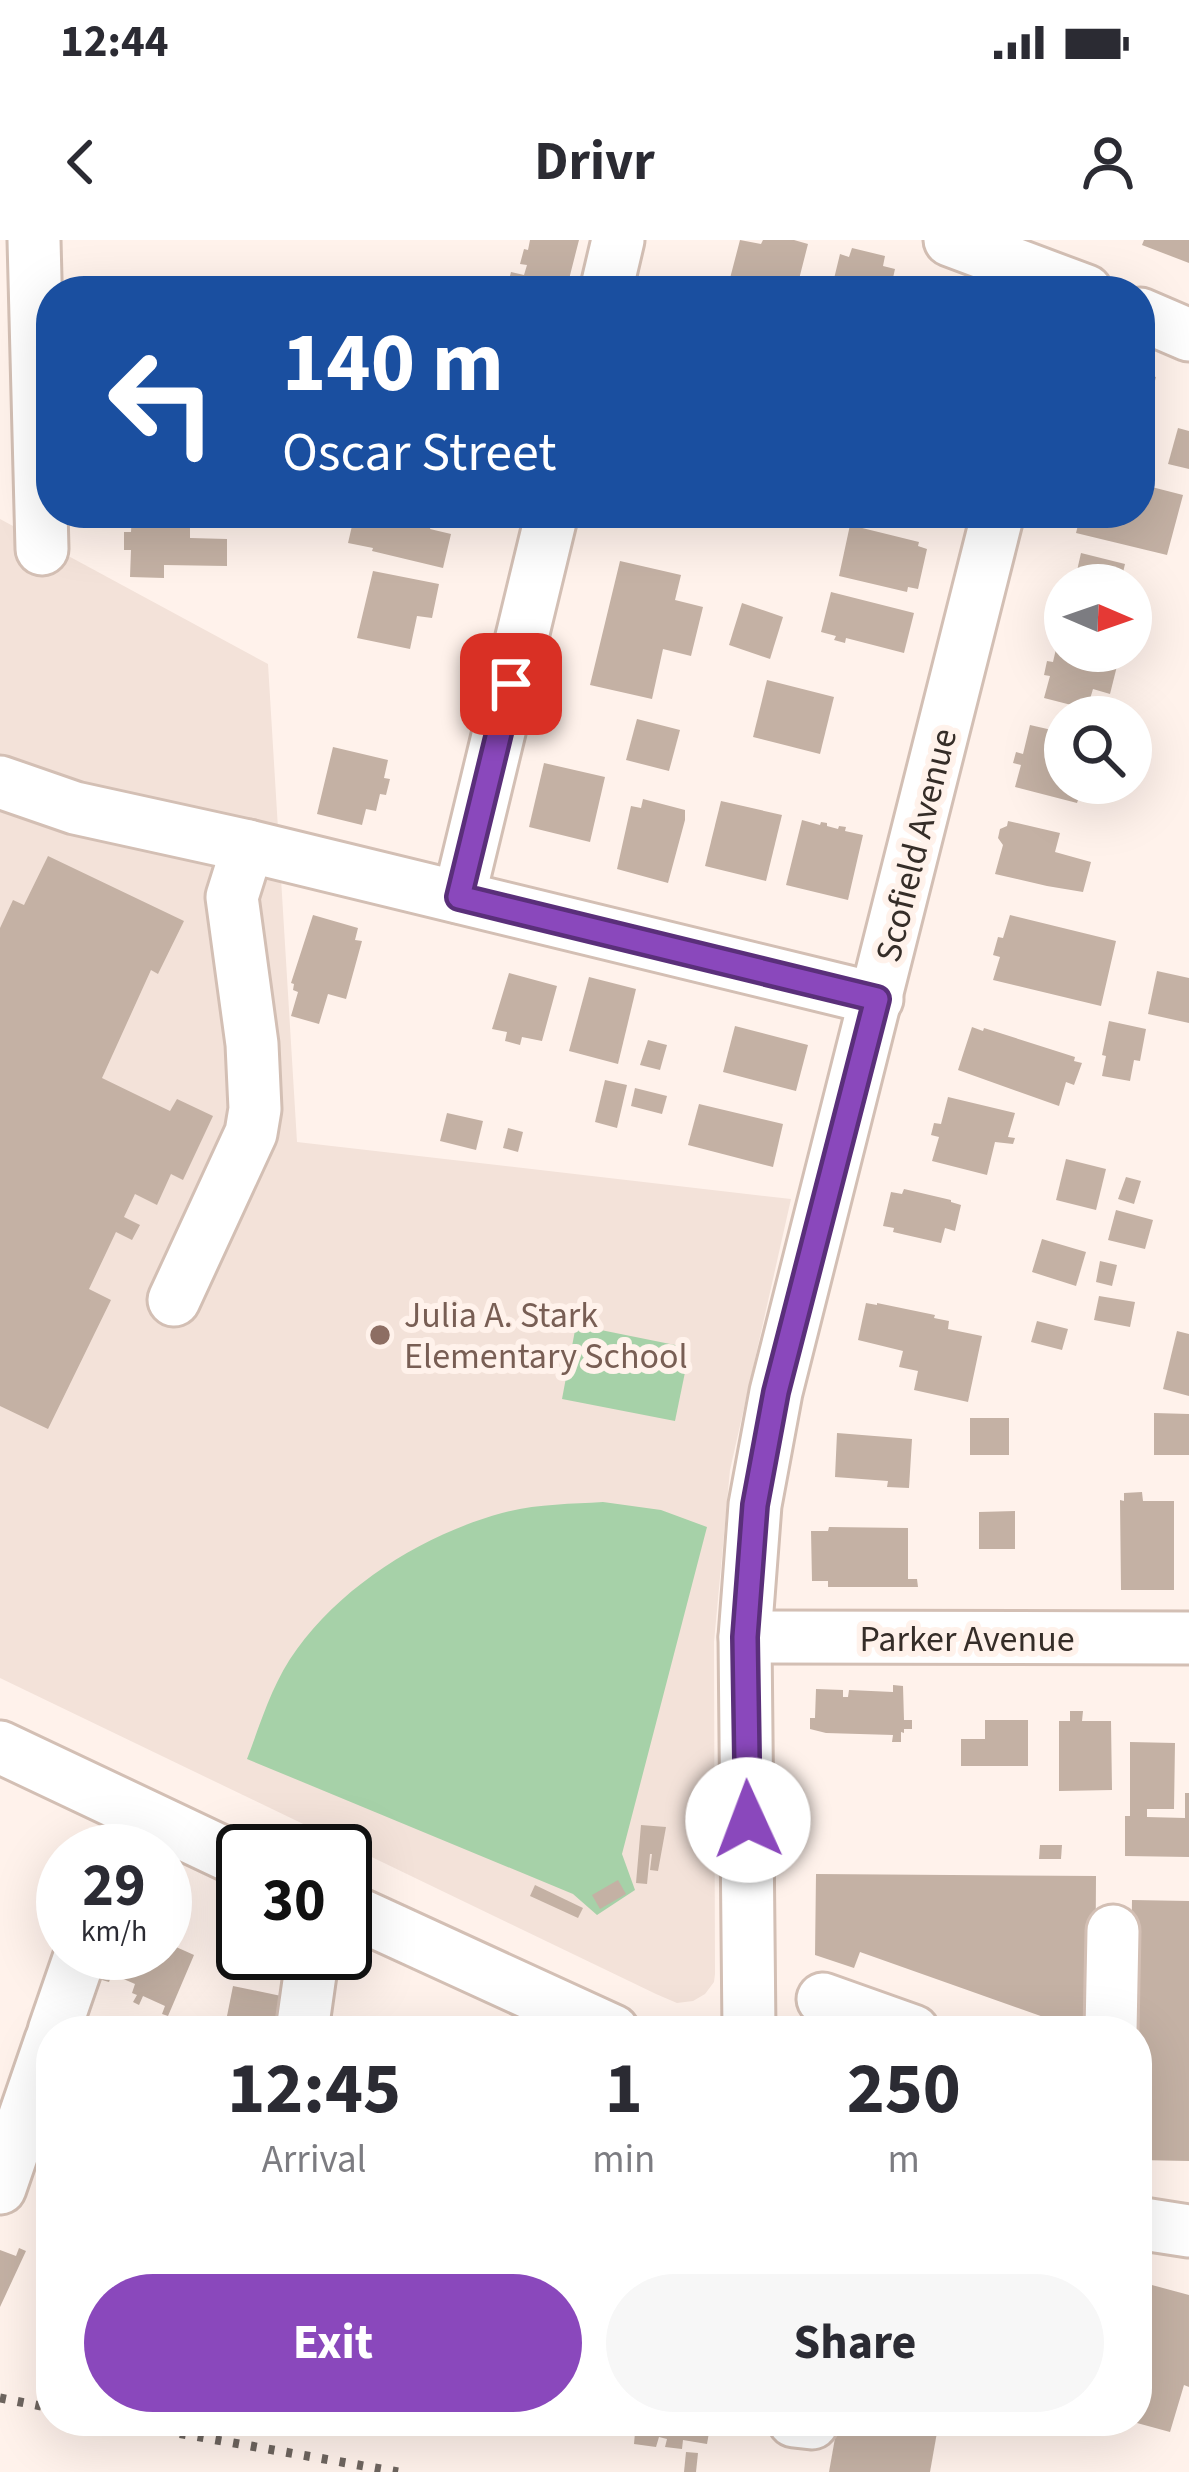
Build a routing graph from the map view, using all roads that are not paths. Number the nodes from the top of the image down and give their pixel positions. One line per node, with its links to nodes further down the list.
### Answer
1 (34, 240): 6 (street)
2 (618, 240): 5 (street)
3 (950, 240): 4 (street)
4 (1067, 275)
5 (610, 276)
6 (36, 317)
7 (1155, 320): 8 (street)
8 (1189, 335)
9 (41, 528): 12 (street)
10 (548, 528): 15 (street)
11 (994, 528): 16 (street, Scofield Avenue)
12 (42, 549)
13 (0, 782): 14 (street)
14 (248, 846): 15 (street); 17 (street)
15 (459, 897): 16 (street)
16 (877, 999): 18 (street, Scofield Avenue)
17 (174, 1300)
18 (745, 1637): 19 (street, Parker Avenue); 30 (street, Scofield Avenue)
19 (1189, 1638)
20 (1, 1732): 21 (street)
21 (132, 1824)
22 (372, 1920): 29 (street)
23 (1113, 1931): 32 (street)
24 (71, 1980): 27 (street)
25 (309, 1980): 28 (street)
26 (823, 1999): 31 (street)
27 (59, 2016)
28 (304, 2016)
29 (581, 2016)
30 (749, 2016)
31 (871, 2016)
32 (1111, 2016)
33 (36, 2082): 34 (street)
34 (0, 2188)
35 (1152, 2225): 36 (street)
36 (1189, 2231)

